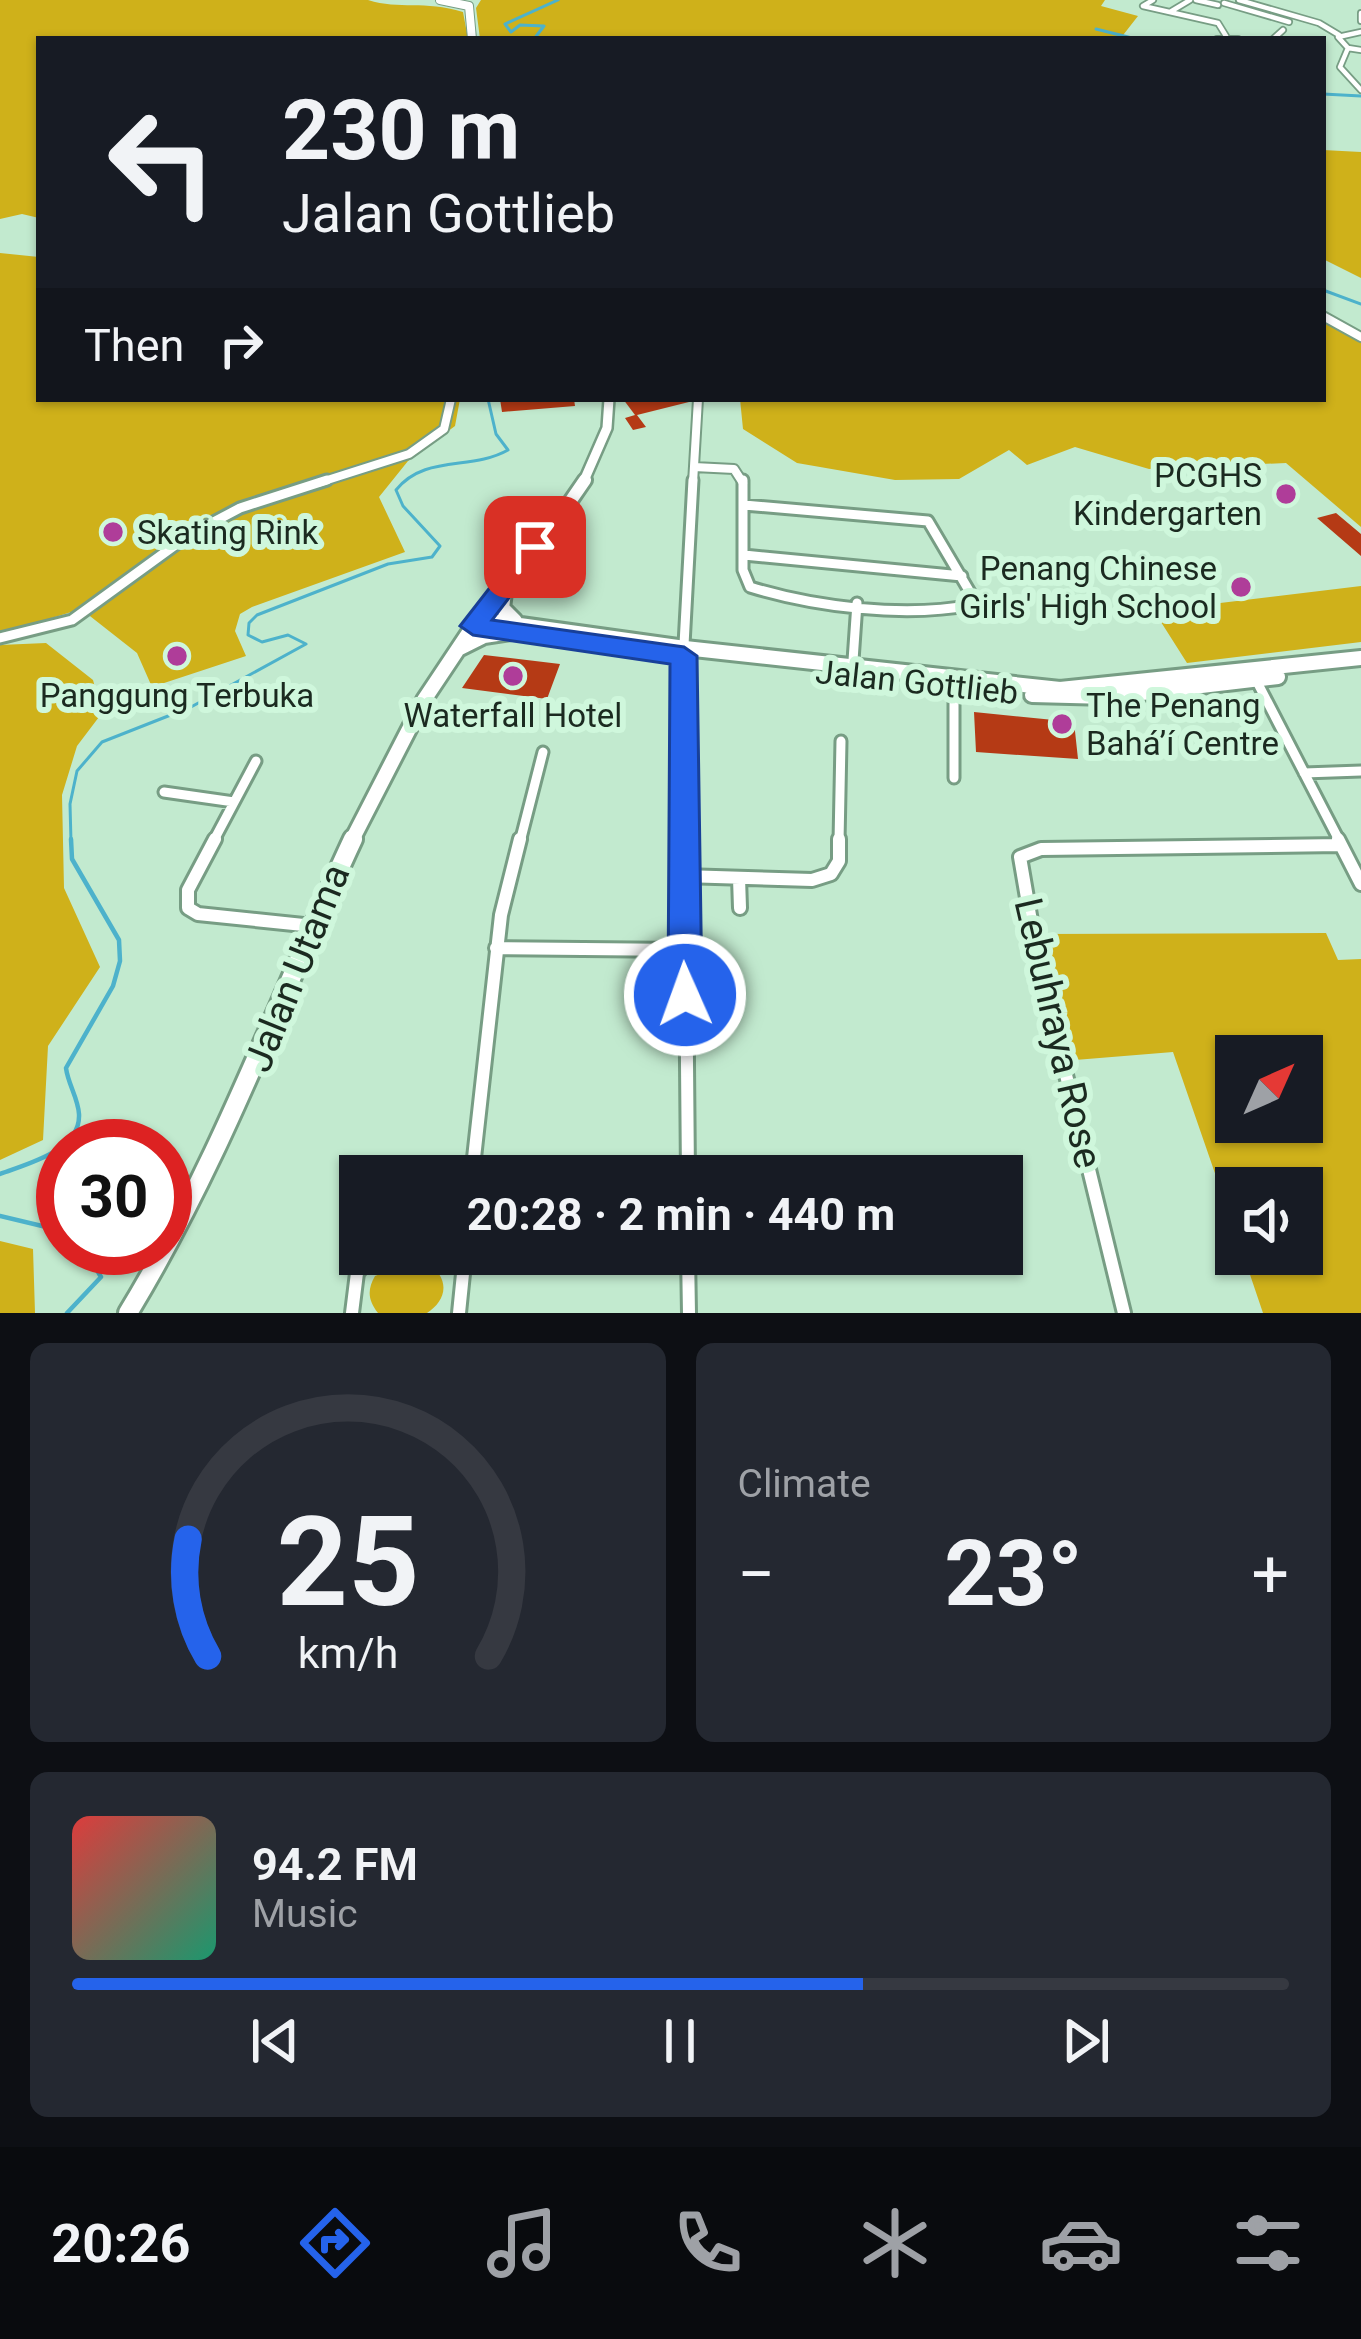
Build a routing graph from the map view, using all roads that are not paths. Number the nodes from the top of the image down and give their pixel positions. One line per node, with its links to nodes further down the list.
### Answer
1 (440, 0): 14 (street)
2 (1154, 0): 6 (street)
3 (1193, 0): 5 (street); 6 (street)
4 (1239, 0): 13 (street)
5 (1223, 3): 8 (street); 9 (street)
6 (1170, 12): 7 (street)
7 (1180, 14): 8 (street); 10 (street)
8 (1206, 19): 15 (street)
9 (1289, 22)
10 (1169, 25)
11 (1283, 30): 16 (street)
12 (1361, 32): 13 (street)
13 (1339, 35): 17 (street)
14 (472, 36)
15 (1226, 36)
16 (1277, 36)
17 (1348, 48): 18 (street); 19 (street)
18 (1361, 50)
19 (1343, 58): 20 (street); 22 (street)
20 (1361, 62)
21 (1330, 65): 22 (street)
22 (1340, 67): 23 (street)
23 (1346, 78): 24 (street); 25 (street)
24 (1361, 78)
25 (1361, 90)
26 (1326, 318): 27 (street)
27 (1361, 338)
28 (450, 402): 40 (street)
29 (609, 402): 35 (street)
30 (698, 402): 31 (street)
31 (694, 467): 32 (street); 42 (street)
32 (744, 505): 33 (street); 34 (street)
33 (744, 555): 34 (street); 36 (street)
34 (962, 576): 36 (street)
35 (505, 585): 37 (street); 38 (main road)
36 (857, 603): 44 (street)
37 (476, 622): 38 (main road, Jalan Gottlieb); 39 (main road, Jalan Gottlieb); 41 (main road, Jalan Utama)
38 (531, 626): 42 (main road, Jalan Gottlieb)
39 (511, 632): 41 (main road); 42 (main road, Jalan Gottlieb)
40 (0, 638)
41 (455, 651): 61 (main road, Jalan Utama)
42 (684, 652): 44 (main road, Jalan Gottlieb); 57 (street)
43 (1361, 665): 45 (main road, Jalan Gottlieb)
44 (852, 670): 45 (main road, Jalan Gottlieb); 46 (main road, Jalan Gottlieb)
45 (1254, 676): 46 (main road, Jalan Gottlieb); 51 (street)
46 (953, 686): 52 (street)
47 (841, 741): 58 (street)
48 (543, 752): 62 (street)
49 (256, 760): 54 (street)
50 (1361, 771): 51 (street)
51 (1304, 773): 55 (street)
52 (954, 778)
53 (164, 791): 54 (street)
54 (234, 802): 61 (street)
55 (1341, 844): 56 (street); 73 (street, Lebuhraya Rose)
56 (1356, 866): 59 (street)
57 (683, 877): 58 (street); 63 (street)
58 (739, 878): 60 (street)
59 (1361, 884)
60 (740, 908)
61 (313, 926): 69 (main road, Jalan Utama)
62 (496, 947): 63 (street); 64 (street)
63 (683, 950): 65 (street)
64 (474, 1155)
65 (688, 1155)
66 (357, 1275): 70 (street)
67 (463, 1275): 71 (street)
68 (688, 1275): 72 (street)
69 (128, 1313)
70 (352, 1313)
71 (459, 1313)
72 (689, 1313)
73 (1124, 1313)

